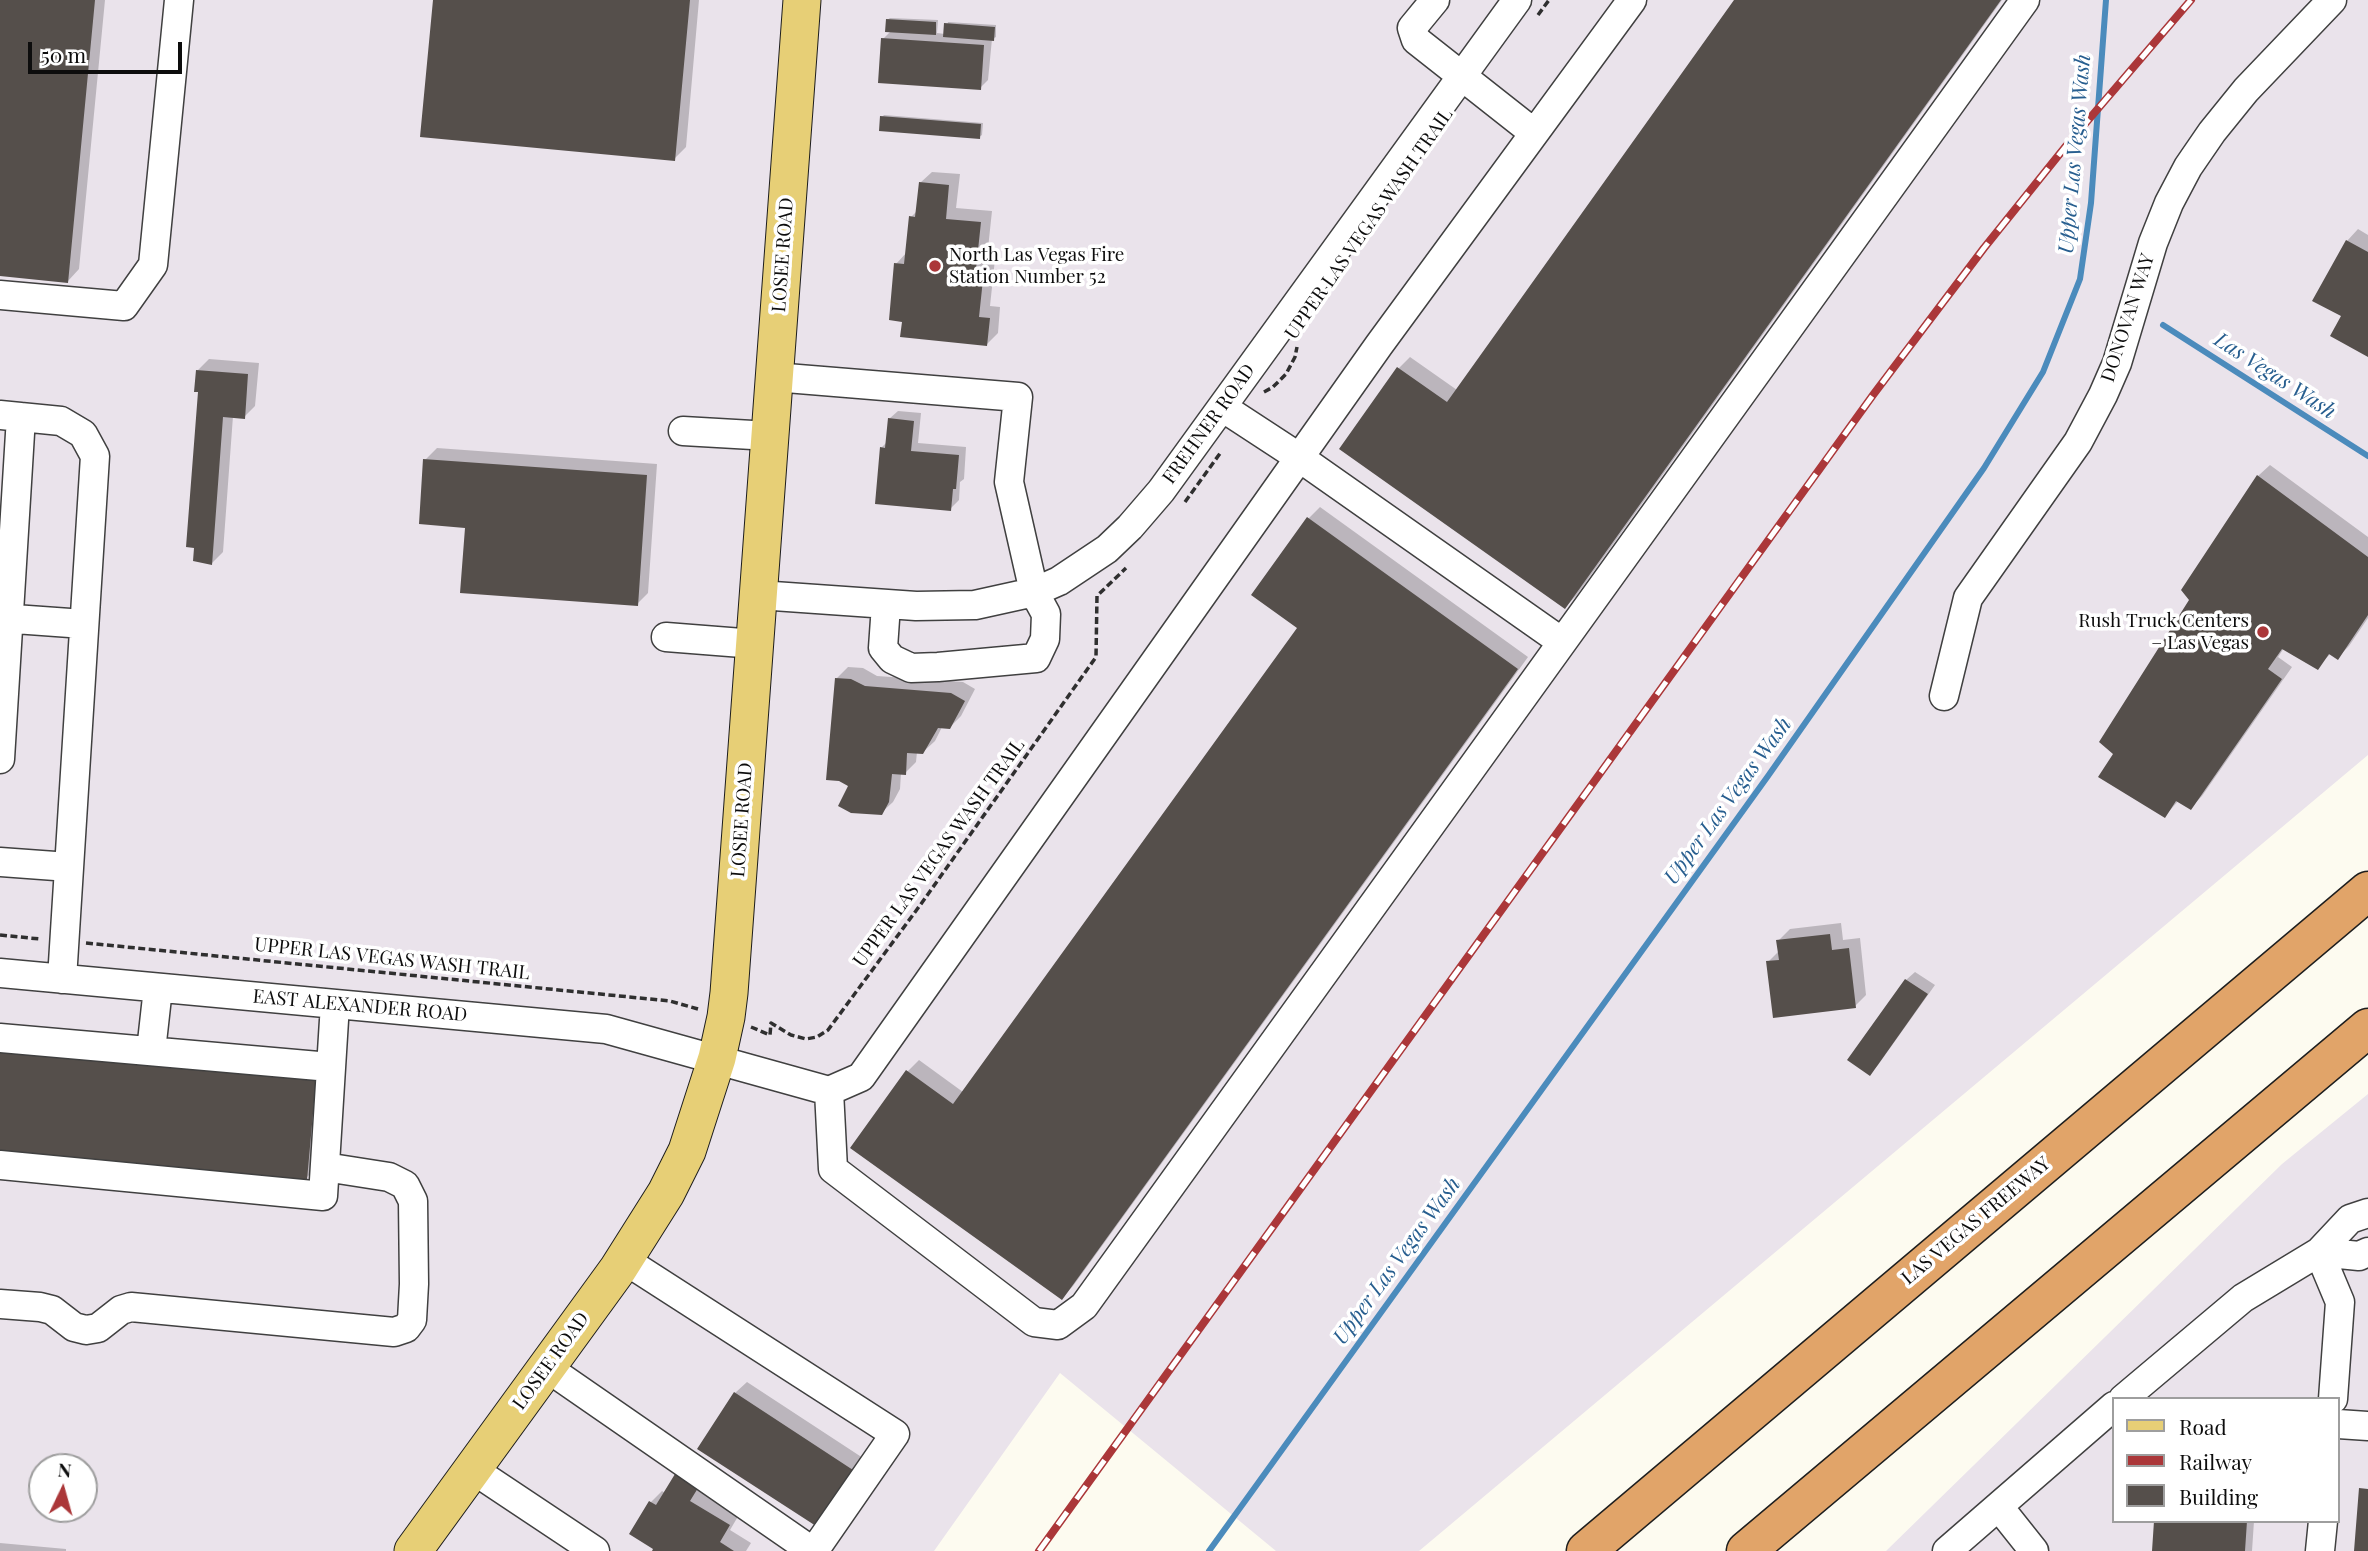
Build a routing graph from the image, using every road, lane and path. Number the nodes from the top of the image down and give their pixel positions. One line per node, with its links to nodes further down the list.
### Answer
1 (179, 0): 11 (street)
2 (802, 0): 13 (main road, LOSEE ROAD)
3 (1435, 0): 9 (street)
4 (1549, 0): 8 (path)
5 (1632, 0): 10 (street)
6 (2025, 0): 27 (street)
7 (2332, 0): 29 (street, DONOVAN WAY)
8 (1525, 11): 9 (street, FREHNER ROAD)
9 (1463, 75): 10 (street); 14 (street, FREHNER ROAD)
10 (1535, 133): 18 (street)
11 (0, 295)
12 (1298, 344): 14 (path, UPPER LAS VEGAS WASH TRAIL)
13 (774, 377): 17 (main road, LOSEE ROAD); 21 (street)
14 (1232, 413): 18 (street); 19 (path, UPPER LAS VEGAS WASH TRAIL); 21 (street, FREHNER ROAD)
15 (10, 416): 24 (street); 25 (street)
16 (683, 431): 17 (street)
17 (770, 436): 22 (main road, LOSEE ROAD)
18 (1300, 458): 27 (street); 46 (street)
19 (1185, 503)
20 (1131, 562): 40 (path, UPPER LAS VEGAS WASH TRAIL)
21 (1034, 592): 23 (street, FREHNER ROAD); 23 (street)
22 (759, 595): 23 (street, FREHNER ROAD); 28 (main road, LOSEE ROAD)
23 (886, 605)
24 (4, 618): 25 (street); 30 (street)
25 (84, 624): 32 (street)
26 (666, 637): 28 (street)
27 (1562, 642): 46 (street)
28 (755, 645): 40 (main road, LOSEE ROAD)
29 (1944, 696)
30 (0, 758)
31 (0, 862): 32 (street)
32 (69, 867): 35 (street)
33 (2368, 891): 66 (highway, LAS VEGAS FREEWAY)
34 (0, 935): 35 (path, UPPER LAS VEGAS WASH TRAIL)
35 (65, 941): 37 (street); 40 (path, UPPER LAS VEGAS WASH TRAIL)
36 (0, 973): 37 (street, EAST ALEXANDER ROAD)
37 (62, 979): 38 (street, EAST ALEXANDER ROAD)
38 (158, 988): 39 (street, EAST ALEXANDER ROAD); 43 (street)
39 (335, 1004): 44 (street, EAST ALEXANDER ROAD); 45 (street)
40 (726, 1017): 44 (main road, LOSEE ROAD)
41 (2368, 1028): 67 (highway)
42 (0, 1038): 43 (street)
43 (151, 1051): 45 (street)
44 (717, 1058): 46 (street, EAST ALEXANDER ROAD); 52 (main road, LOSEE ROAD)
45 (330, 1067): 48 (street)
46 (829, 1091)
47 (0, 1165): 48 (street)
48 (325, 1167): 53 (street)
49 (2368, 1213): 50 (street)
50 (2319, 1252): 51 (street); 55 (street); 56 (street)
51 (2368, 1252)
52 (623, 1259): 54 (main road, LOSEE ROAD); 65 (street)
53 (0, 1304)
54 (546, 1367): 60 (main road, LOSEE ROAD); 65 (street)
55 (2125, 1397)
56 (2333, 1397)
57 (2112, 1408): 61 (street)
58 (2340, 1423): 59 (street)
59 (2368, 1426)
60 (472, 1469): 63 (main road, LOSEE ROAD); 64 (street)
61 (1999, 1507): 68 (street); 69 (street)
62 (2323, 1523): 70 (street)
63 (413, 1551)
64 (595, 1551)
65 (813, 1551)
66 (1586, 1551)
67 (1746, 1551)
68 (1947, 1551)
69 (2034, 1551)
70 (2320, 1551)

